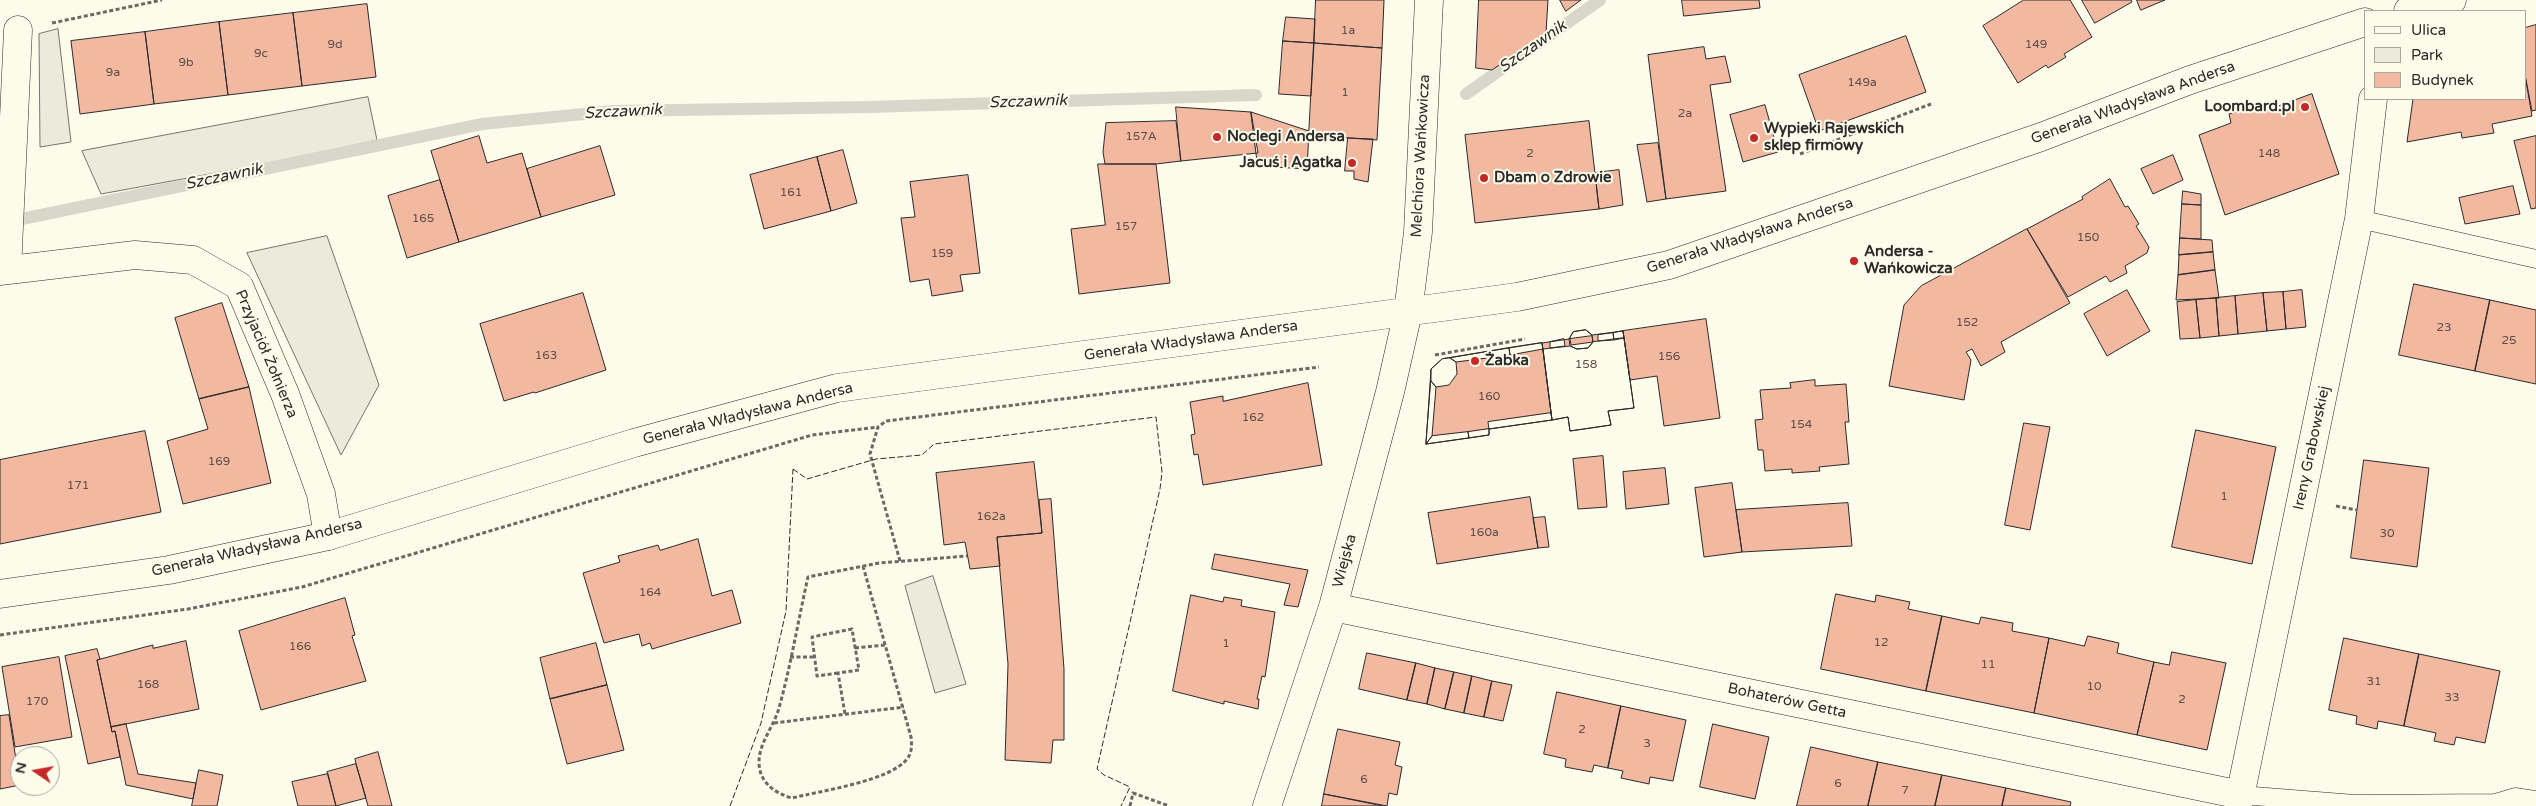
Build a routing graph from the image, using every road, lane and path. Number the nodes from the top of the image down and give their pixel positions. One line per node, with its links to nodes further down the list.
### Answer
1 (162, 0): 6 (path)
2 (1429, 0): 13 (street, Melchiora Wańkowicza)
3 (2452, 0): 4 (street)
4 (2411, 10)
5 (2364, 22): 13 (street, Generała Władysława Andersa)
6 (18, 30): 12 (street, Przyjaciół Żołnierza)
7 (2373, 100): 10 (street, Ireny Grabowskiej)
8 (1931, 104): 9 (path)
9 (1800, 154)
10 (2359, 219): 11 (lane); 31 (street, Ireny Grabowskiej)
11 (2536, 259)
12 (4, 271): 17 (street, Przyjaciół Żołnierza)
13 (1408, 312): 17 (street, Generała Władysława Andersa); 22 (street, Wiejska)
14 (1525, 339): 15 (path)
15 (1429, 359)
16 (1319, 367): 19 (path)
17 (328, 536): 21 (street, Generała Władysława Andersa)
18 (967, 556): 19 (path)
19 (900, 561): 20 (path)
20 (863, 566): 23 (path); 25 (path)
21 (0, 594)
22 (1332, 607): 31 (street, Bohaterów Getta); 35 (street, Wiejska)
23 (885, 645): 24 (path); 28 (path)
24 (855, 648): 26 (path); 27 (path)
25 (790, 657): 26 (path); 30 (path)
26 (815, 657): 27 (path)
27 (838, 673): 29 (path)
28 (904, 707): 29 (path); 30 (path)
29 (845, 714): 30 (path)
30 (774, 723)
31 (2239, 800): 32 (lane)
32 (2536, 800)
33 (1130, 806): 34 (path)
34 (1169, 806)
35 (1267, 806)

